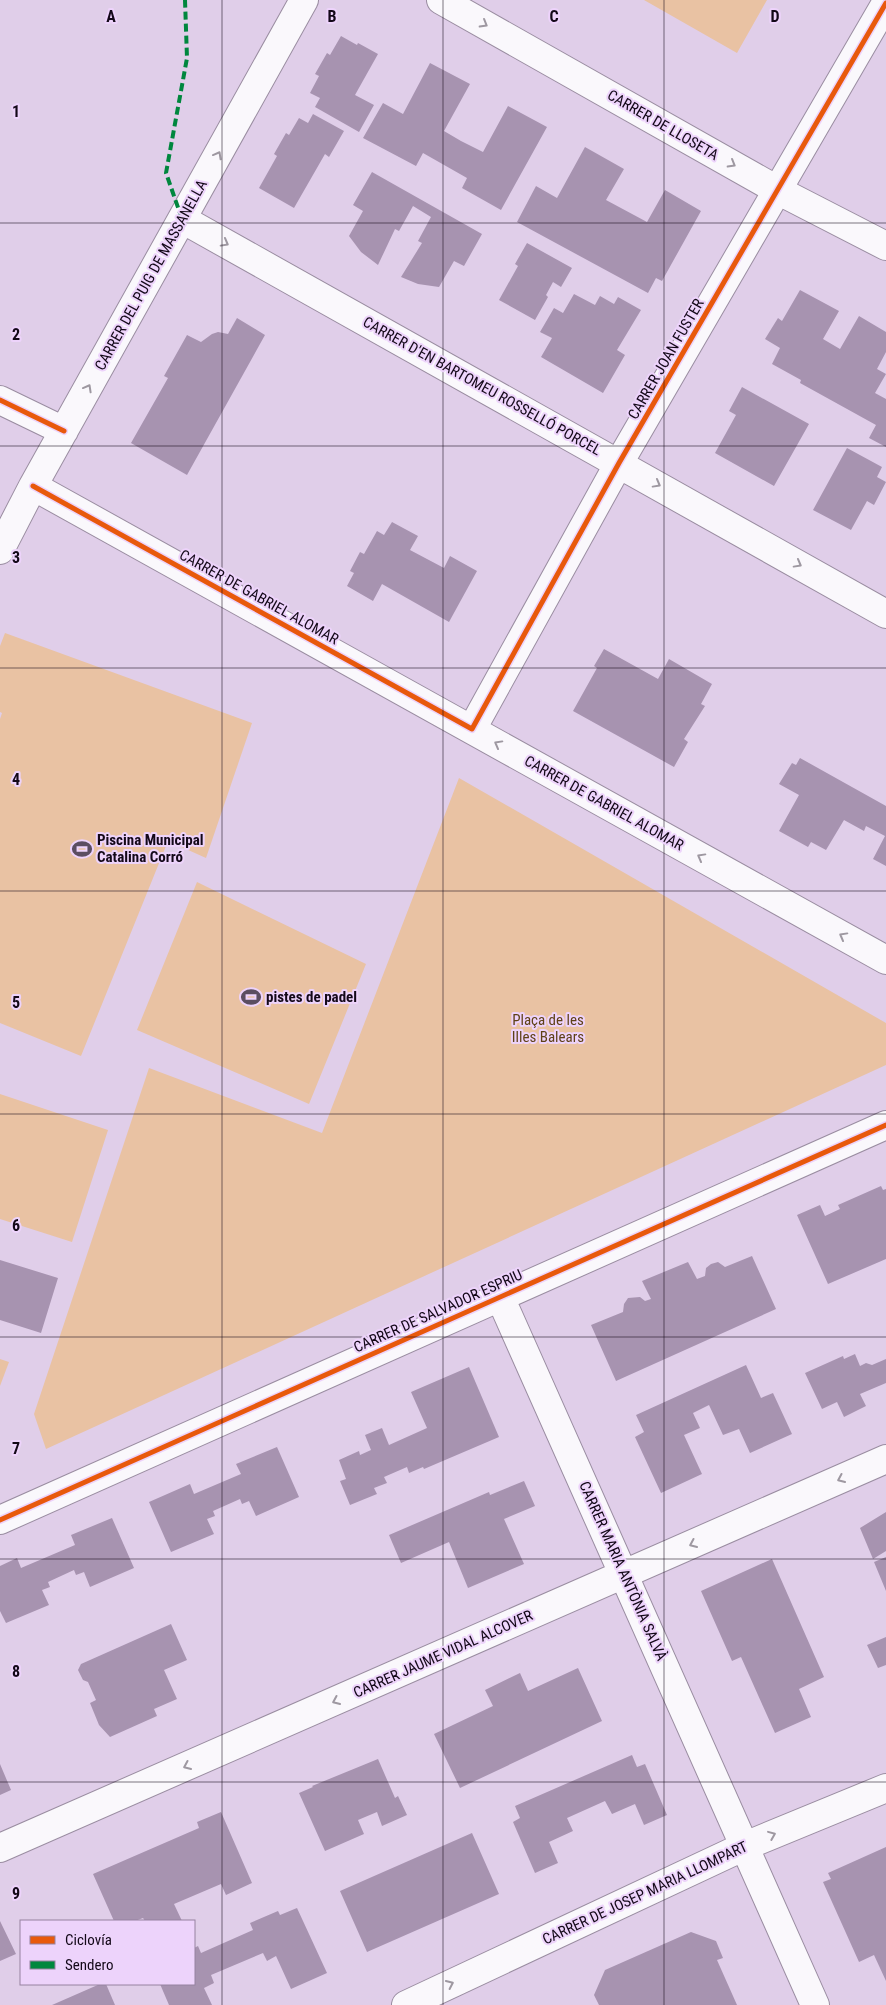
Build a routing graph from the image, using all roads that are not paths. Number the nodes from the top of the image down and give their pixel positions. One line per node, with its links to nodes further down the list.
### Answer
1 (304, 0): 5 (street, CARRER DEL PUIG DE MASSANELLA, one-way to 1)
2 (442, 0): 4 (street, CARRER DE LLOSETA, one-way to 4)
3 (886, 3): 4 (street, CARRER JOAN FUSTER)
4 (779, 191): 6 (street, CARRER DE LLOSETA); 9 (street, CARRER JOAN FUSTER)
5 (182, 219): 8 (street, CARRER DEL PUIG DE MASSANELLA, one-way to 5); 9 (street, CARRER D'EN BARTOMEU ROSSELLÓ PORCEL, one-way to 9)
6 (886, 246)
7 (0, 400): 8 (street)
8 (64, 431): 10 (street, CARRER DEL PUIG DE MASSANELLA)
9 (620, 463): 12 (street, CARRER D'EN BARTOMEU ROSSELLÓ PORCEL, one-way to 12); 13 (street, CARRER JOAN FUSTER)
10 (33, 486): 11 (street, CARRER DEL PUIG DE MASSANELLA); 13 (street, CARRER DE GABRIEL ALOMAR)
11 (0, 550)
12 (886, 614)
13 (472, 729): 14 (street, CARRER DE GABRIEL ALOMAR, one-way to 13)
14 (886, 960)
15 (886, 1125): 16 (street, CARRER DE SALVADOR ESPRIU)
16 (500, 1296): 18 (street, CARRER DE SALVADOR ESPRIU); 19 (street, CARRER MARIA ANTÒNIA SALVÀ)
17 (886, 1459): 19 (street, CARRER JAUME VIDAL ALCOVER, one-way to 19)
18 (0, 1520)
19 (624, 1574): 21 (street, CARRER MARIA ANTÒNIA SALVÀ); 22 (street, CARRER JAUME VIDAL ALCOVER, one-way to 22)
20 (886, 1788): 21 (street, CARRER DE JOSEP MARIA LLOMPART, one-way to 20)
21 (745, 1846): 23 (street, CARRER DE JOSEP MARIA LLOMPART, one-way to 21); 24 (street, CARRER MARIA ANTÒNIA SALVÀ)
22 (0, 1848)
23 (406, 2005)
24 (815, 2005)

